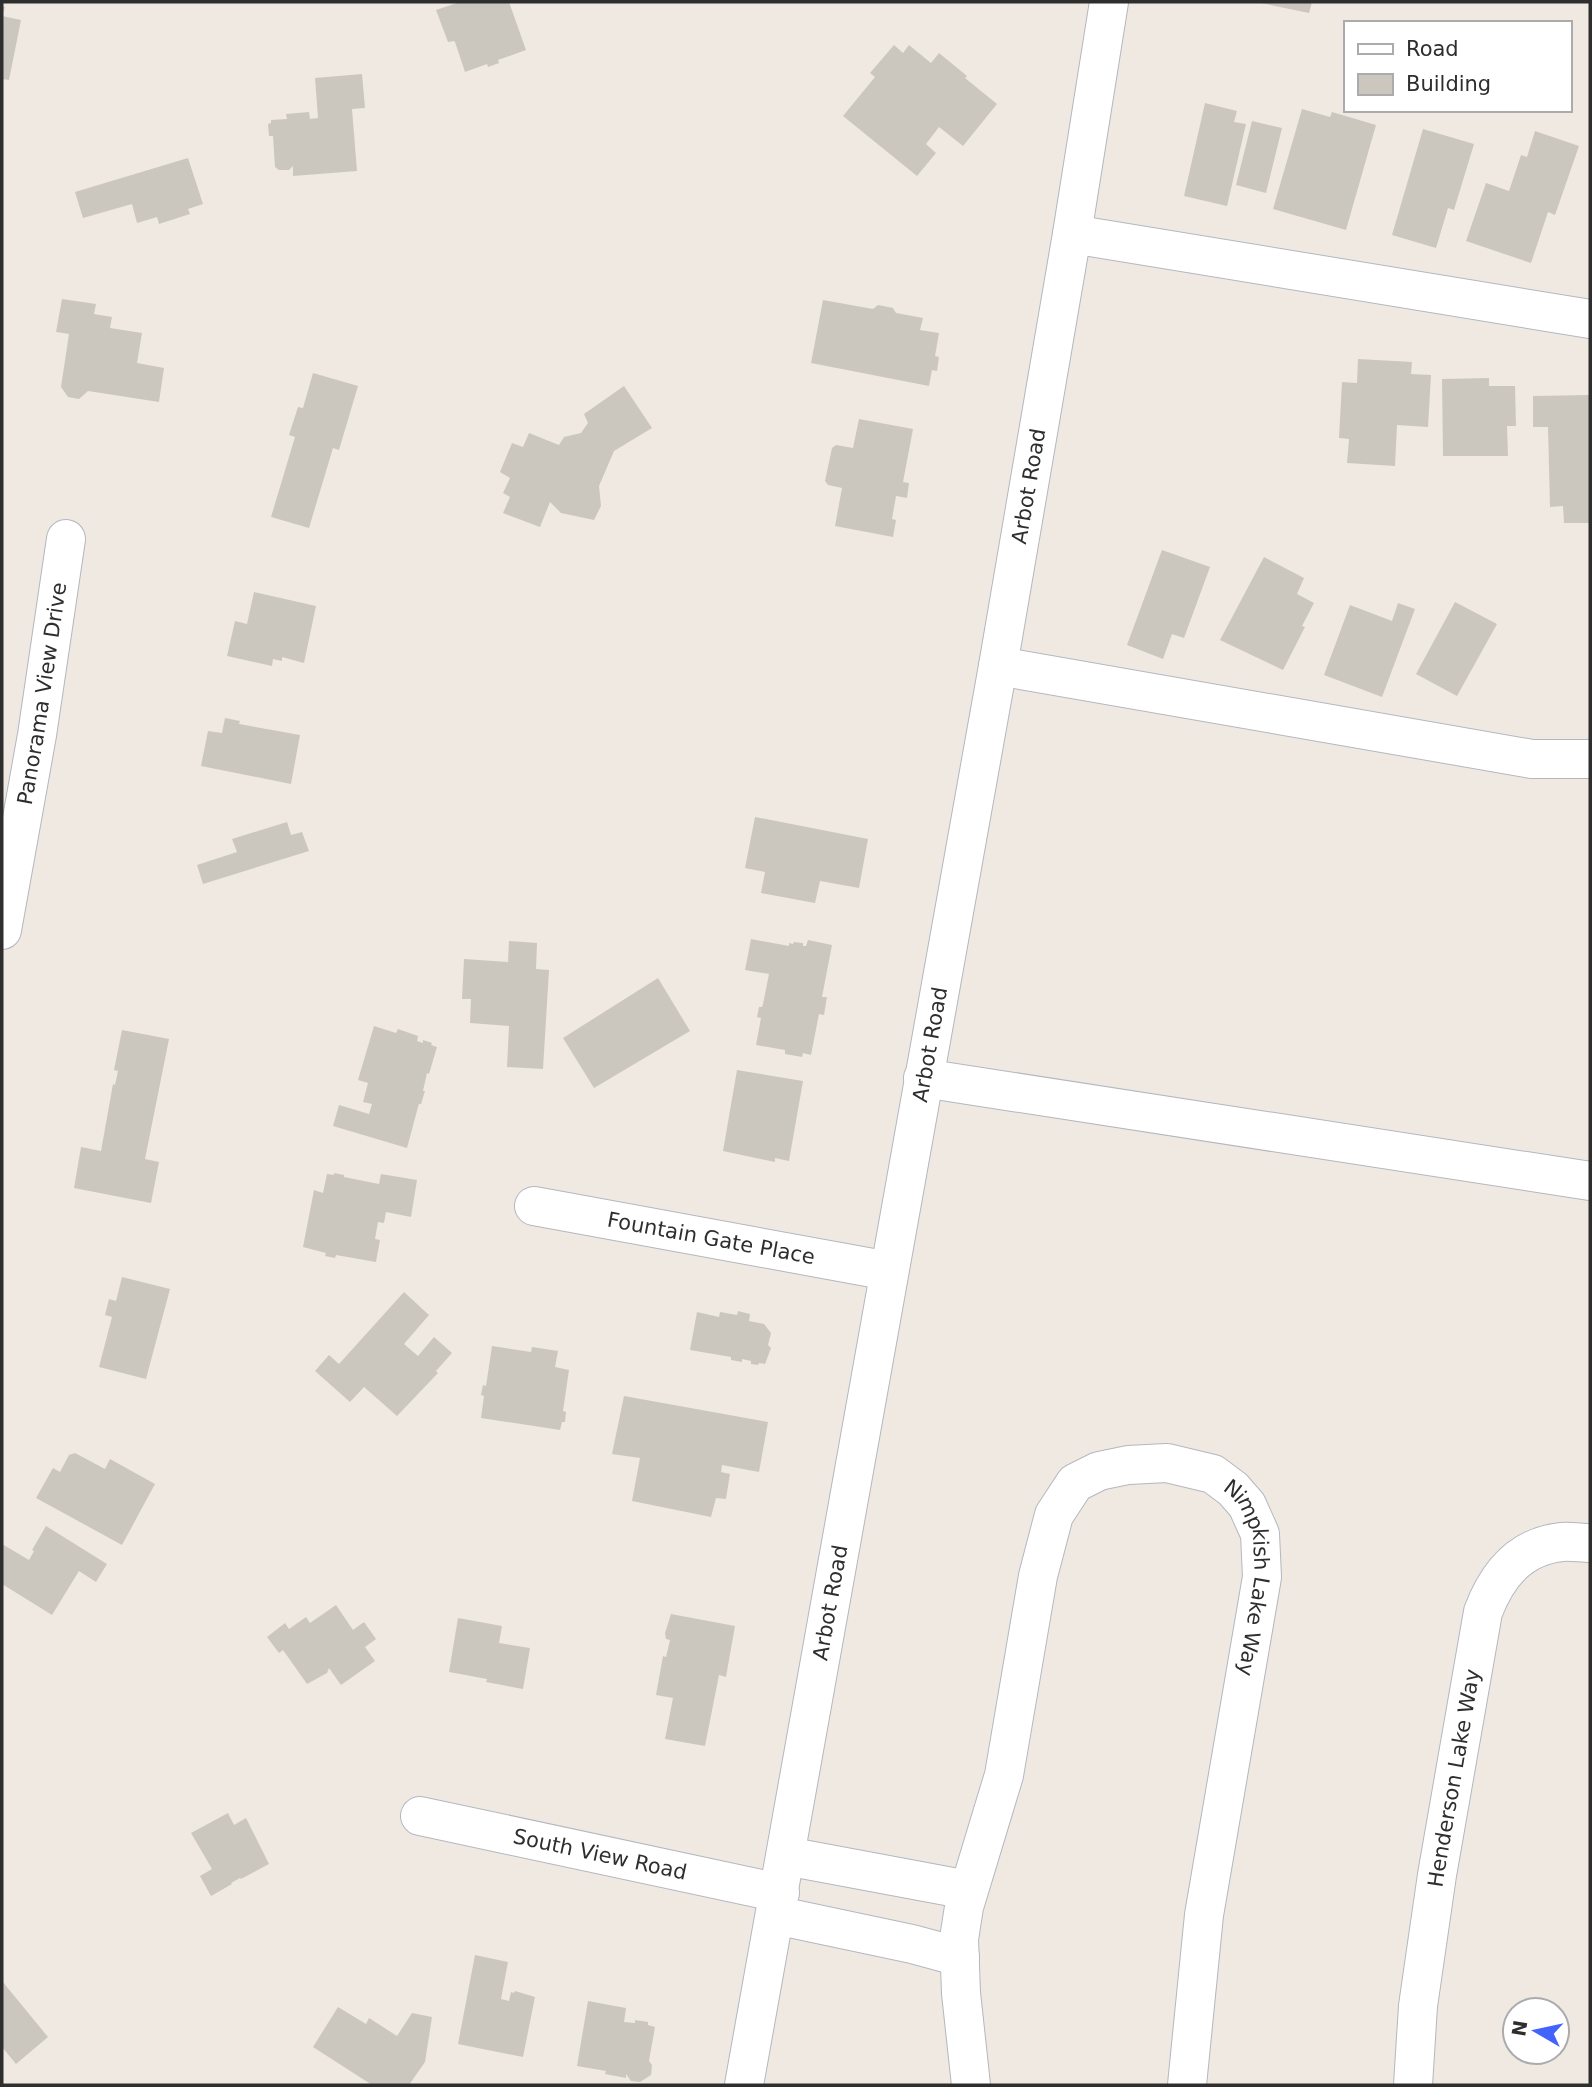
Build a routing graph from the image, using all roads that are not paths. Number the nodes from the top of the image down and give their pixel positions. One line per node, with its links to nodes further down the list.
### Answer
1 (1109, 2): 2 (street, Arbot Road)
2 (1072, 234): 3 (street); 5 (street, Arbot Road)
3 (1590, 319)
4 (66, 540): 7 (street, Panorama View Drive)
5 (998, 666): 6 (street); 8 (street, Arbot Road)
6 (1590, 759)
7 (2, 930)
8 (923, 1078): 9 (street); 11 (street, Arbot Road)
9 (1590, 1181)
10 (534, 1206): 11 (street, Fountain Gate Place)
11 (889, 1271): 14 (street, Arbot Road)
12 (1590, 1543): 21 (street, Henderson Lake Way)
13 (420, 1816): 16 (street, South View Road)
14 (786, 1856): 15 (street); 16 (street, Arbot Road)
15 (968, 1890): 17 (street, Nimpkish Lake Way); 20 (street, Nimpkish Lake Way)
16 (778, 1904): 17 (street, South View Road); 18 (street, Arbot Road)
17 (960, 1957): 19 (street, Nimpkish Lake Way)
18 (744, 2085)
19 (971, 2085)
20 (1187, 2085)
21 (1413, 2085)

